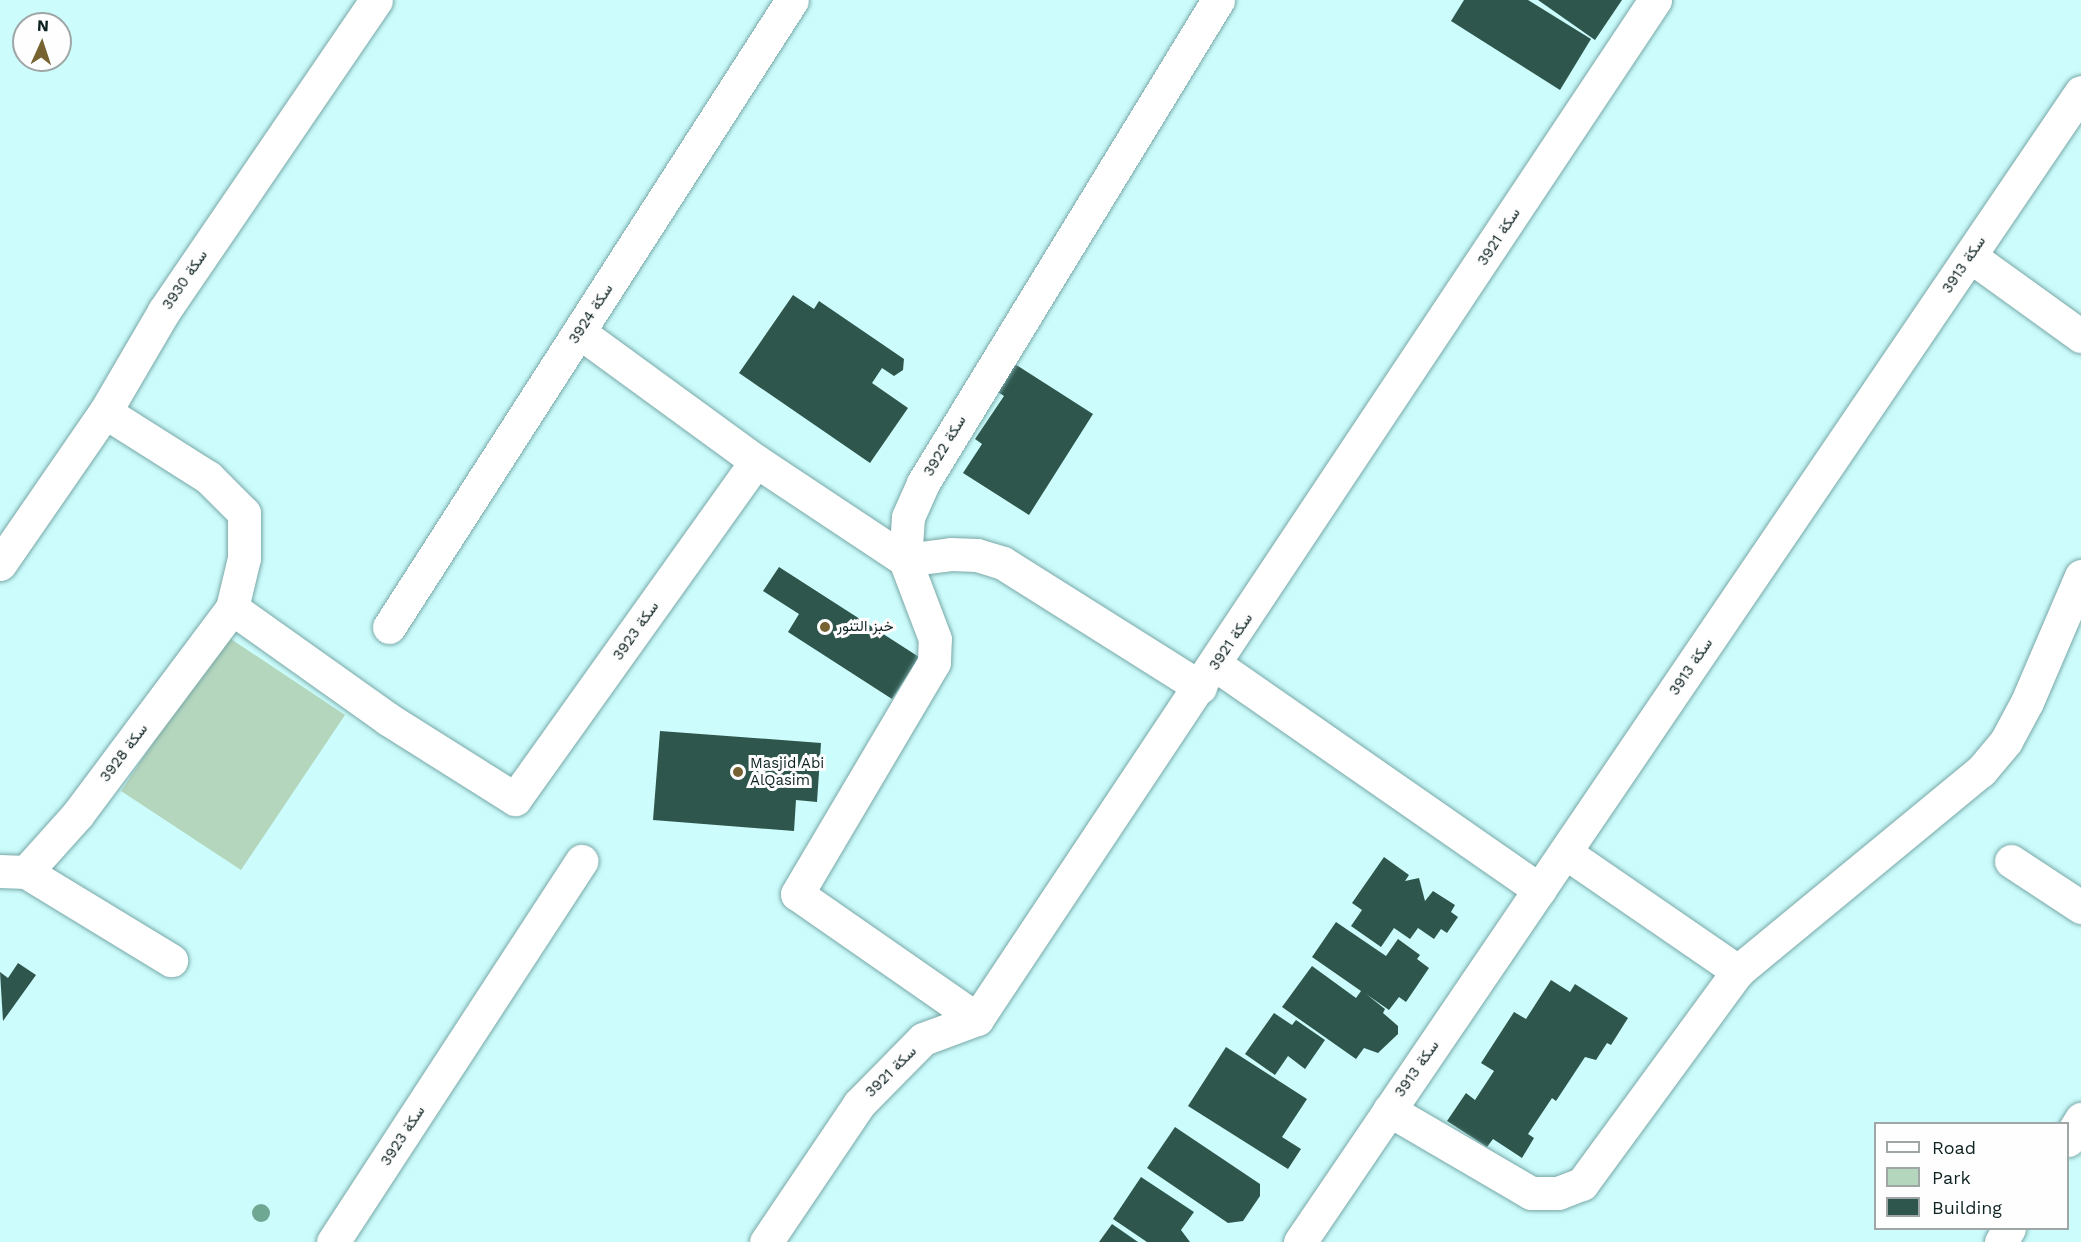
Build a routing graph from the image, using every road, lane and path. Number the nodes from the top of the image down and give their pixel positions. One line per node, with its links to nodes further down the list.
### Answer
1 (376, 0): 9 (street, سكة 3930)
2 (792, 0): 7 (street, سكة 3924)
3 (1218, 0): 11 (street, سكة 3922)
4 (1655, 0): 16 (street, سكة 3921)
5 (2081, 92): 6 (street, سكة 3913)
6 (1970, 256): 8 (street); 17 (street, سكة 3913)
7 (579, 332): 10 (street); 15 (street, سكة 3924)
8 (2081, 336)
9 (105, 412): 12 (street, سكة 3930); 14 (street)
10 (756, 461): 11 (street); 14 (street, سكة 3923)
11 (905, 561): 16 (street); 25 (street)
12 (0, 564)
13 (2081, 576): 24 (street)
14 (232, 608): 20 (street, سكة 3928)
15 (390, 627)
16 (1208, 676): 21 (street); 25 (street, سكة 3921)
17 (1566, 853): 21 (street, سكة 3913); 24 (street)
18 (580, 861): 29 (street, سكة 3923)
19 (2011, 861): 22 (street)
20 (13, 872): 23 (street)
21 (1540, 890): 26 (street, سكة 3913)
22 (2081, 907)
23 (171, 960)
24 (1738, 971): 26 (street)
25 (977, 1019): 30 (street, سكة 3921)
26 (1389, 1110): 31 (street, سكة 3913)
27 (2081, 1119): 28 (street)
28 (2069, 1137)
29 (333, 1242)
30 (766, 1242)
31 (1300, 1242)

